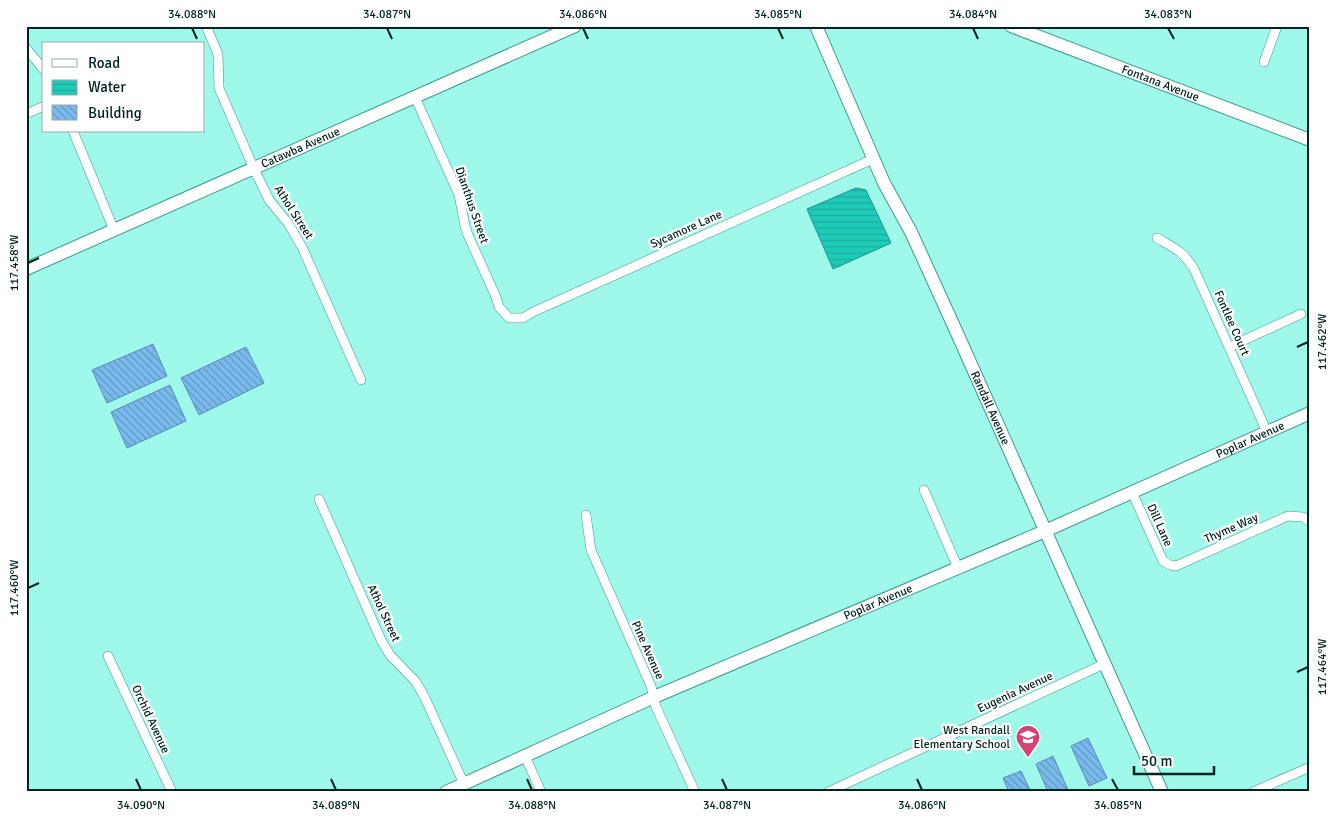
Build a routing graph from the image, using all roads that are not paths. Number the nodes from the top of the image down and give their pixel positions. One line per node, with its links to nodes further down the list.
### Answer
1 (206, 26): 15 (street, Athol Street)
2 (575, 26): 9 (street, Catawba Avenue)
3 (816, 26): 14 (street, Randall Avenue)
4 (1011, 26): 13 (street, Fontana Avenue)
5 (1277, 26): 7 (street)
6 (26, 48): 8 (street)
7 (1264, 62)
8 (42, 68)
9 (416, 97): 15 (street, Catawba Avenue); 20 (street, Dianthus Street)
10 (42, 107): 11 (street)
11 (26, 114)
12 (73, 132): 16 (street)
13 (1310, 140)
14 (873, 158): 20 (street, Sycamore Lane); 30 (street, Randall Avenue)
15 (254, 169): 16 (street, Catawba Avenue); 22 (street, Athol Street)
16 (114, 230): 18 (street, Catawba Avenue)
17 (1157, 238): 21 (street, Fontlee Court)
18 (26, 269)
19 (1300, 314): 21 (street)
20 (510, 318)
21 (1229, 347): 24 (street, Fontlee Court)
22 (361, 380)
23 (1310, 413): 24 (street, Poplar Avenue)
24 (1267, 432): 26 (street, Poplar Avenue)
25 (924, 490): 32 (street)
26 (1132, 492): 30 (street, Poplar Avenue); 31 (street, Dill Lane)
27 (319, 499): 38 (street, Athol Street)
28 (586, 515): 35 (street, Pine Avenue)
29 (1306, 520): 31 (street, Thyme Way)
30 (1045, 531): 32 (street, Poplar Avenue); 34 (street, Randall Avenue)
31 (1170, 565)
32 (958, 568): 35 (street, Poplar Avenue)
33 (108, 656): 39 (street, Orchid Avenue)
34 (1104, 664): 43 (street, Eugenia Avenue); 44 (street, Randall Avenue)
35 (654, 697): 36 (street, Poplar Avenue); 42 (street, Pine Avenue)
36 (525, 756): 38 (street, Poplar Avenue); 41 (street)
37 (1310, 767): 45 (street)
38 (464, 784): 40 (street, Poplar Avenue)
39 (172, 792)
40 (446, 792)
41 (541, 792)
42 (695, 792)
43 (828, 792)
44 (1162, 792)
45 (1253, 792)

